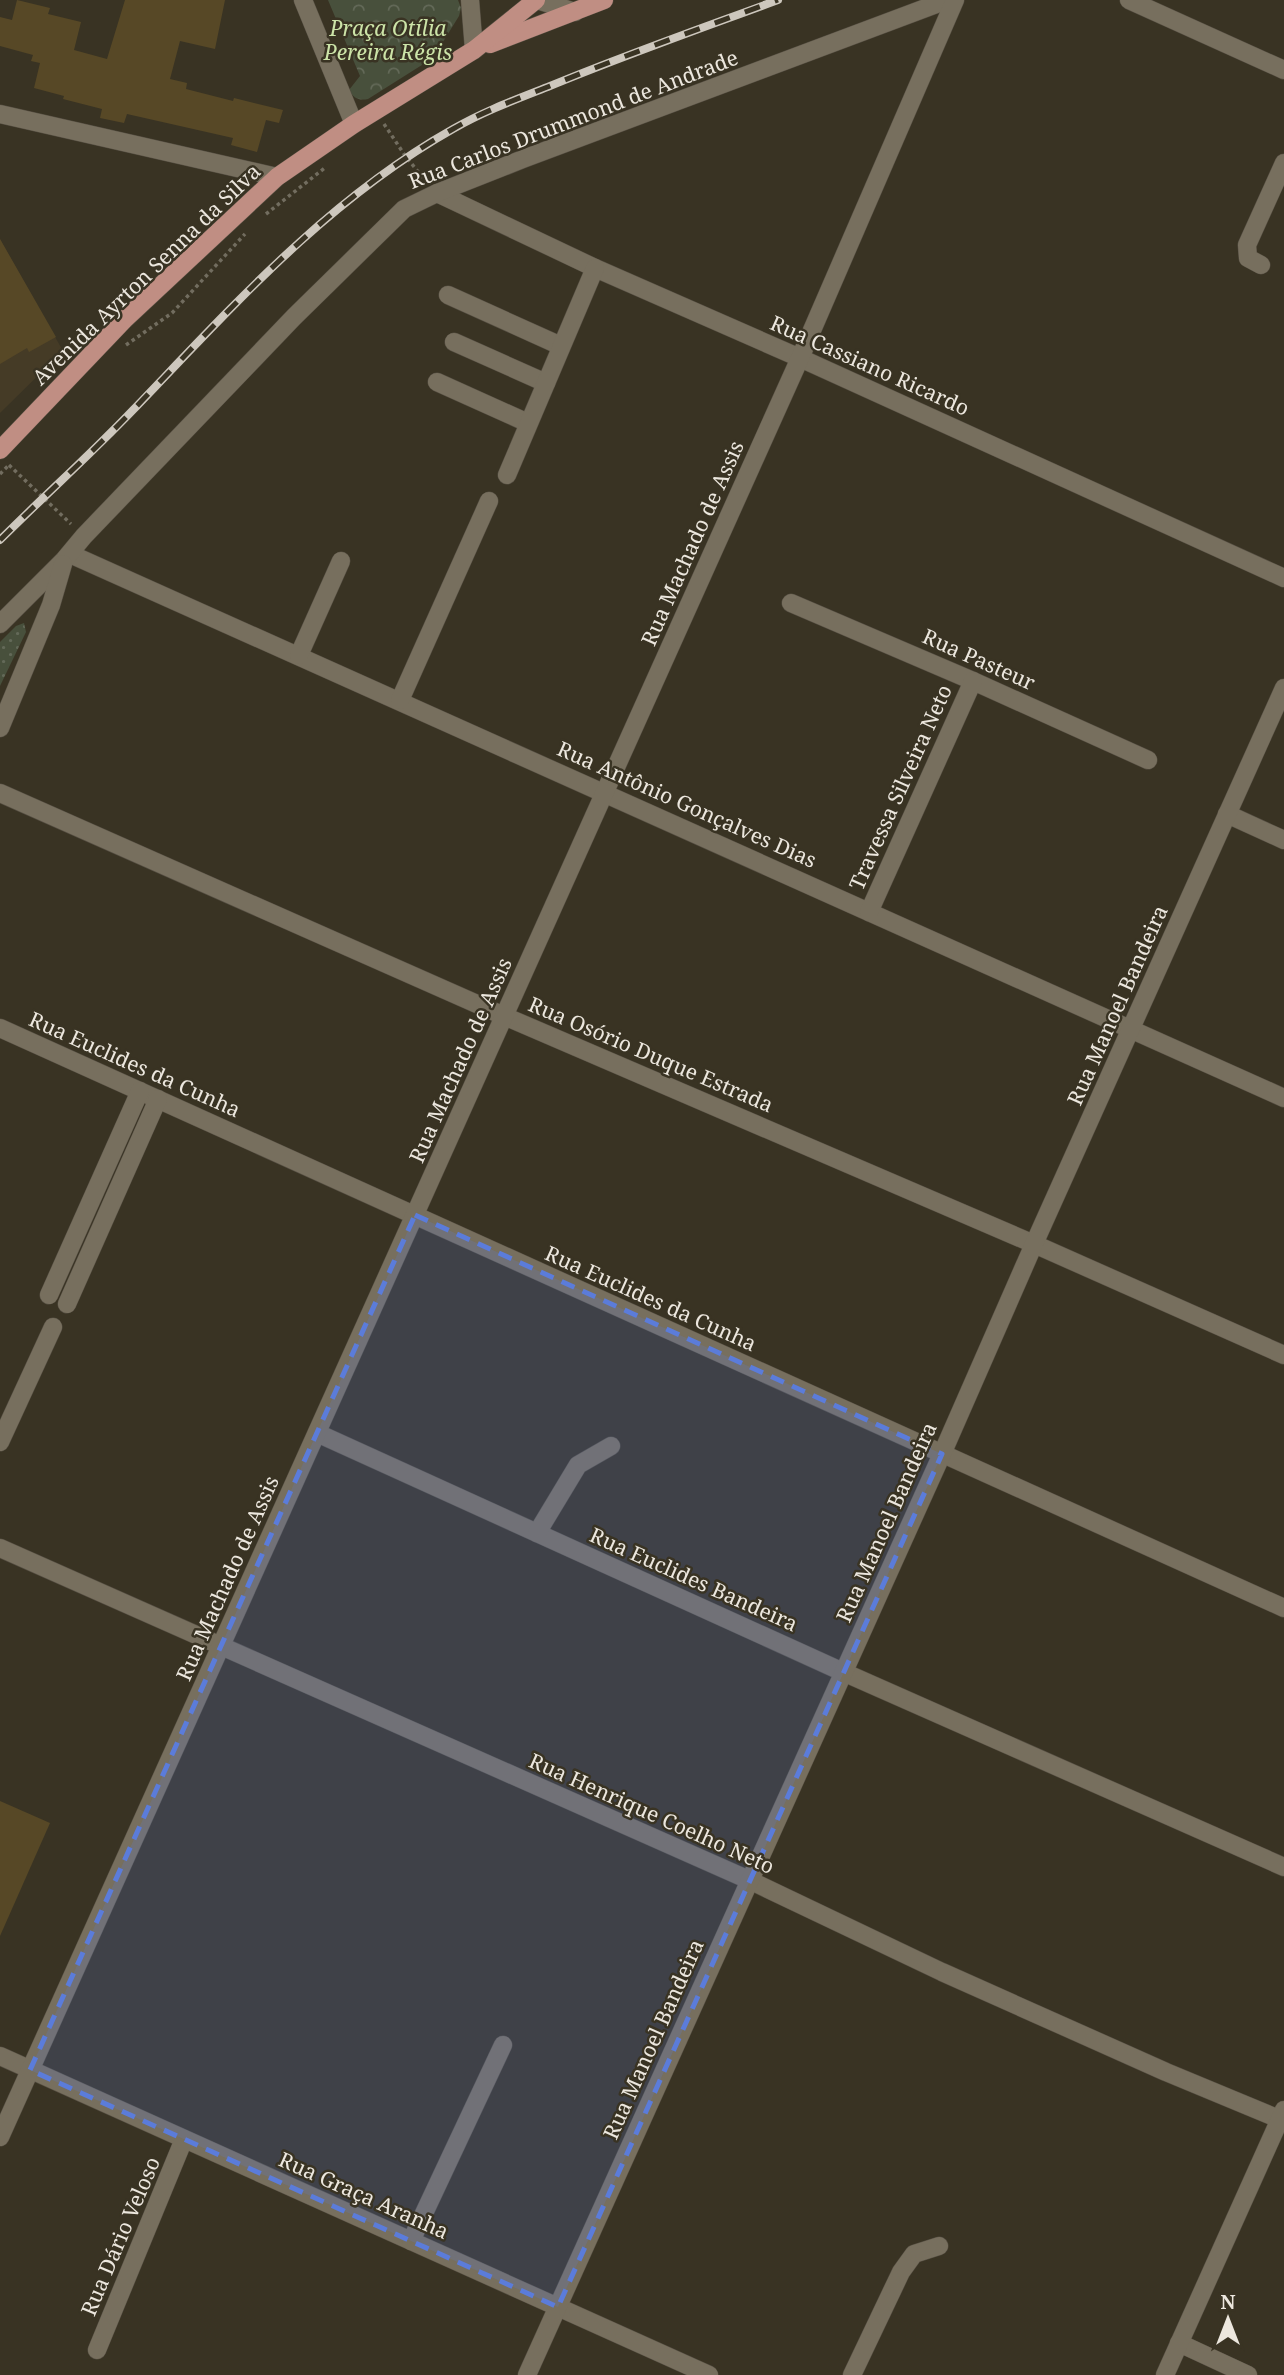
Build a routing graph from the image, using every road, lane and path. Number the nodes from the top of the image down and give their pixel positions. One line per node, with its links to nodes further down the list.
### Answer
1 (303, 0): 13 (street)
2 (470, 0): 9 (street)
3 (537, 0): 8 (street); 9 (main road, Avenida Ayrton Senna da Silva)
4 (604, 0): 8 (main road, Avenida Ayrton Senna da Silva)
5 (947, 0): 17 (street, Rua Carlos Drummond de Andrade)
6 (955, 0): 26 (street, Rua Machado de Assis)
7 (1129, 0): 10 (street)
8 (575, 12): 9 (main road, Avenida Ayrton Senna da Silva)
9 (474, 50): 11 (main road, Avenida Ayrton Senna da Silva)
10 (1284, 70)
11 (376, 110): 13 (main road, Avenida Ayrton Senna da Silva); 17 (path)
12 (0, 114): 16 (street)
13 (354, 124): 16 (main road, Avenida Ayrton Senna da Silva)
14 (334, 161): 18 (path)
15 (1284, 163): 20 (street)
16 (278, 177): 30 (main road, Avenida Ayrton Senna da Silva)
17 (437, 192): 21 (street, Rua Cassiano Ricardo); 34 (street, Rua Carlos Drummond de Andrade)
18 (265, 215)
19 (247, 230): 25 (path)
20 (1261, 265)
21 (595, 268): 24 (street); 26 (street, Rua Cassiano Ricardo)
22 (448, 295): 24 (street)
23 (454, 342): 28 (street)
24 (561, 346): 28 (street)
25 (121, 349)
26 (800, 358): 37 (street, Rua Cassiano Ricardo); 46 (street, Rua Machado de Assis)
27 (437, 382): 29 (street)
28 (546, 383): 29 (street)
29 (528, 423): 32 (street)
30 (0, 450)
31 (0, 474): 34 (path)
32 (507, 475)
33 (489, 501): 43 (street)
34 (84, 536): 35 (street, Rua Carlos Drummond de Andrade)
35 (67, 557): 39 (street, Rua Carlos Drummond de Andrade); 40 (street, Rua Antônio Gonçalves Dias); 44 (street)
36 (341, 561): 40 (street)
37 (1284, 579)
38 (791, 603): 41 (street, Rua Pasteur)
39 (0, 624)
40 (299, 655): 43 (street, Rua Antônio Gonçalves Dias)
41 (972, 681): 45 (street, Rua Pasteur); 50 (street, Travessa Silveira Neto)
42 (1284, 688): 48 (street, Rua Manoel Bandeira)
43 (400, 700): 46 (street, Rua Antônio Gonçalves Dias)
44 (0, 729)
45 (1147, 760)
46 (605, 792): 50 (street, Rua Antônio Gonçalves Dias); 51 (street, Rua Machado de Assis)
47 (0, 793): 51 (street, Rua Osório Duque Estrada)
48 (1227, 814): 49 (street); 53 (street, Rua Manoel Bandeira)
49 (1284, 840)
50 (869, 912): 53 (street, Rua Antônio Gonçalves Dias)
51 (505, 1016): 57 (street, Rua Machado de Assis); 58 (street, Rua Osório Duque Estrada)
52 (0, 1028): 54 (street, Rua Euclides da Cunha)
53 (1131, 1029): 55 (street, Rua Antônio Gonçalves Dias); 58 (street, Rua Manoel Bandeira)
54 (140, 1091): 56 (street, Rua Euclides da Cunha); 59 (street)
55 (1284, 1098)
56 (158, 1100): 57 (street, Rua Euclides da Cunha); 60 (street)
57 (415, 1215): 63 (street, Rua Machado de Assis); 66 (street, Rua Euclides da Cunha)
58 (1034, 1244): 62 (street, Rua Osório Duque Estrada); 66 (street, Rua Manoel Bandeira)
59 (49, 1295)
60 (67, 1304)
61 (53, 1327): 64 (street)
62 (1284, 1355)
63 (317, 1433): 67 (street, Rua Euclides Bandeira); 70 (street, Rua Machado de Assis)
64 (0, 1442)
65 (611, 1446): 67 (street)
66 (942, 1454): 69 (street, Rua Euclides da Cunha); 71 (street, Rua Manoel Bandeira)
67 (537, 1533): 71 (street, Rua Euclides Bandeira)
68 (0, 1548): 70 (street, Rua Henrique Coelho Neto)
69 (1284, 1608)
70 (220, 1647): 73 (street, Rua Henrique Coelho Neto); 76 (street, Rua Machado de Assis)
71 (843, 1672): 72 (street, Rua Euclides Bandeira); 73 (street, Rua Manoel Bandeira)
72 (1284, 1867)
73 (750, 1880): 77 (street, Rua Henrique Coelho Neto); 82 (street, Rua Manoel Bandeira)
74 (503, 2045): 80 (street)
75 (0, 2056): 76 (street, Rua Graça Aranha)
76 (30, 2070): 78 (street, Rua Machado de Assis); 79 (street, Rua Graça Aranha)
77 (1283, 2117): 83 (street)
78 (0, 2137)
79 (184, 2139): 80 (street, Rua Graça Aranha); 84 (street, Rua Dário Veloso)
80 (411, 2241): 82 (street, Rua Graça Aranha)
81 (939, 2246): 87 (street)
82 (558, 2307): 85 (street, Rua Manoel Bandeira); 86 (street, Rua Graça Aranha)
83 (1179, 2343): 88 (street); 89 (street)
84 (97, 2350)
85 (527, 2375)
86 (709, 2375)
87 (852, 2375)
88 (1165, 2375)
89 (1248, 2375)

